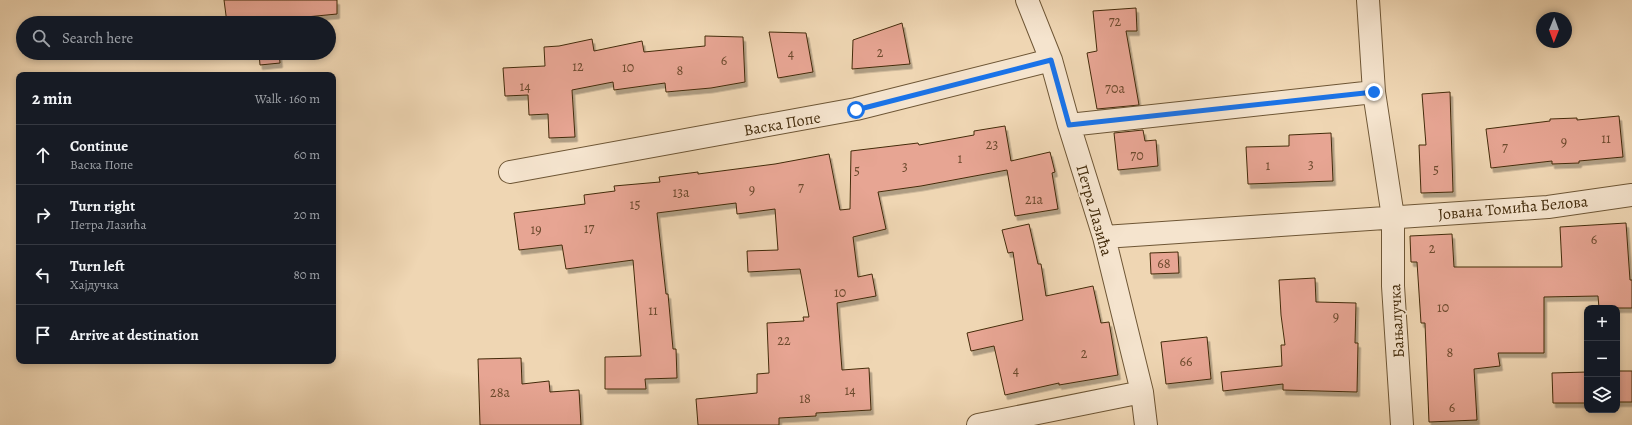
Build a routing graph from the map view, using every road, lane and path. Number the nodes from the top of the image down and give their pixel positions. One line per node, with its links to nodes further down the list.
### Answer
1 (1027, 0): 3 (street, Петра Лазића)
2 (1368, 0): 4 (street, Бањалучка)
3 (1051, 60): 5 (street, Петра Лазића); 6 (street, Васка Попе)
4 (1374, 92): 5 (street); 8 (street, Бањалучка)
5 (1069, 125): 9 (street, Петра Лазића)
6 (510, 172)
7 (1632, 195): 8 (street, Јована Томића Белова)
8 (1393, 217): 9 (street, Јована Томића Белова); 13 (street, Бањалучка)
9 (1104, 238): 10 (street, Петра Лазића)
10 (1142, 392): 11 (street); 12 (street, Петра Лазића)
11 (978, 425)
12 (1146, 425)
13 (1402, 425)

